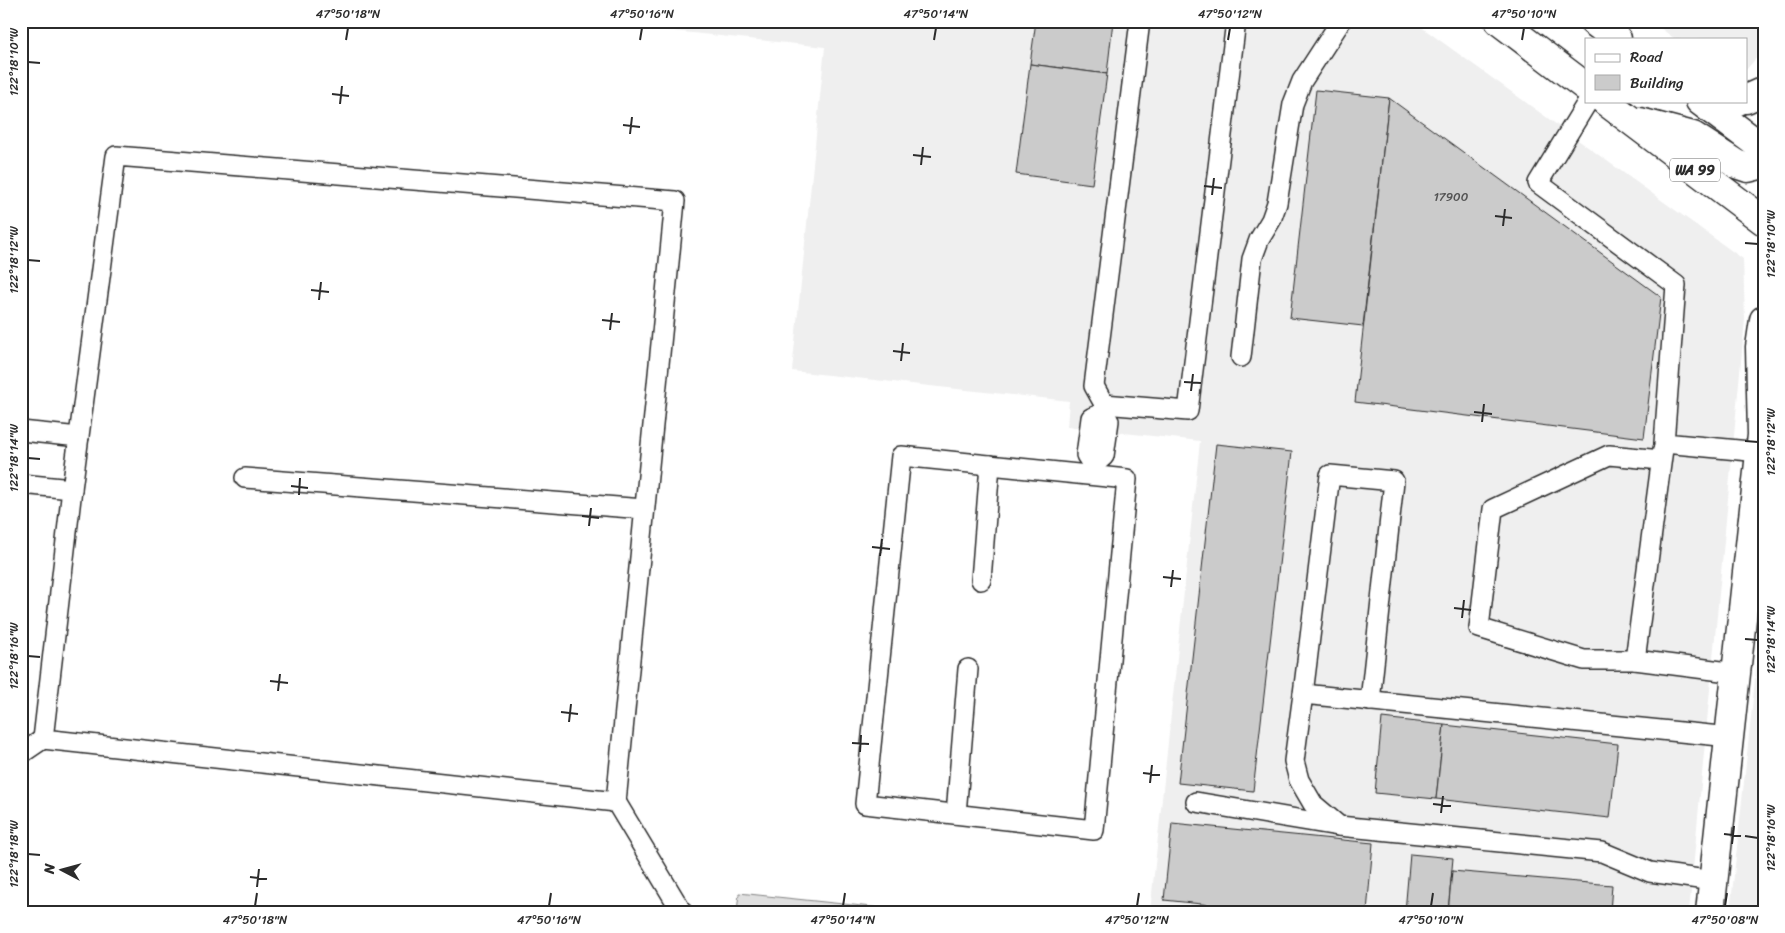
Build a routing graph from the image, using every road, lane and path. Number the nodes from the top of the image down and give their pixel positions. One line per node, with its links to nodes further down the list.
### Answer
1 (1140, 21): 20 (lane)
2 (1236, 21): 20 (lane)
3 (1341, 21): 19 (lane)
4 (1499, 21): 7 (main road)
5 (1593, 21): 6 (main road)
6 (1616, 38)
7 (1585, 86)
8 (1764, 91): 9 (main road)
9 (1748, 98)
10 (1587, 102): 24 (lane)
11 (1605, 102): 14 (main road, WA 99)
12 (1732, 102): 13 (main road)
13 (1706, 106): 15 (main road)
14 (1627, 118): 16 (main road); 17 (main road, WA 99)
15 (1764, 149)
16 (1764, 164)
17 (1764, 221)
18 (1764, 320): 22 (main road)
19 (1241, 357)
20 (1103, 408): 26 (lane)
21 (21, 431): 23 (lane)
22 (1762, 432): 24 (lane); 31 (main road)
23 (79, 437): 29 (lane); 30 (lane)
24 (1663, 451): 33 (lane); 33 (lane)
25 (990, 465): 26 (lane); 32 (lane); 43 (lane)
26 (1093, 471): 43 (lane)
27 (245, 478): 30 (lane)
28 (21, 484): 29 (lane)
29 (72, 489): 39 (lane)
30 (644, 509): 41 (lane)
31 (1758, 528): 35 (main road)
32 (981, 580)
33 (1634, 660): 35 (lane)
34 (968, 669): 43 (lane)
35 (1737, 673): 38 (main road)
36 (1303, 694): 37 (lane); 37 (lane); 44 (lane)
37 (1370, 701): 38 (lane)
38 (1730, 737): 45 (main road)
39 (44, 739): 40 (lane); 41 (lane)
40 (21, 754)
41 (616, 802): 46 (lane)
42 (1196, 802): 44 (lane)
43 (956, 814)
44 (1339, 826): 45 (lane)
45 (1713, 882): 47 (main road)
46 (682, 912)
47 (1710, 912)

